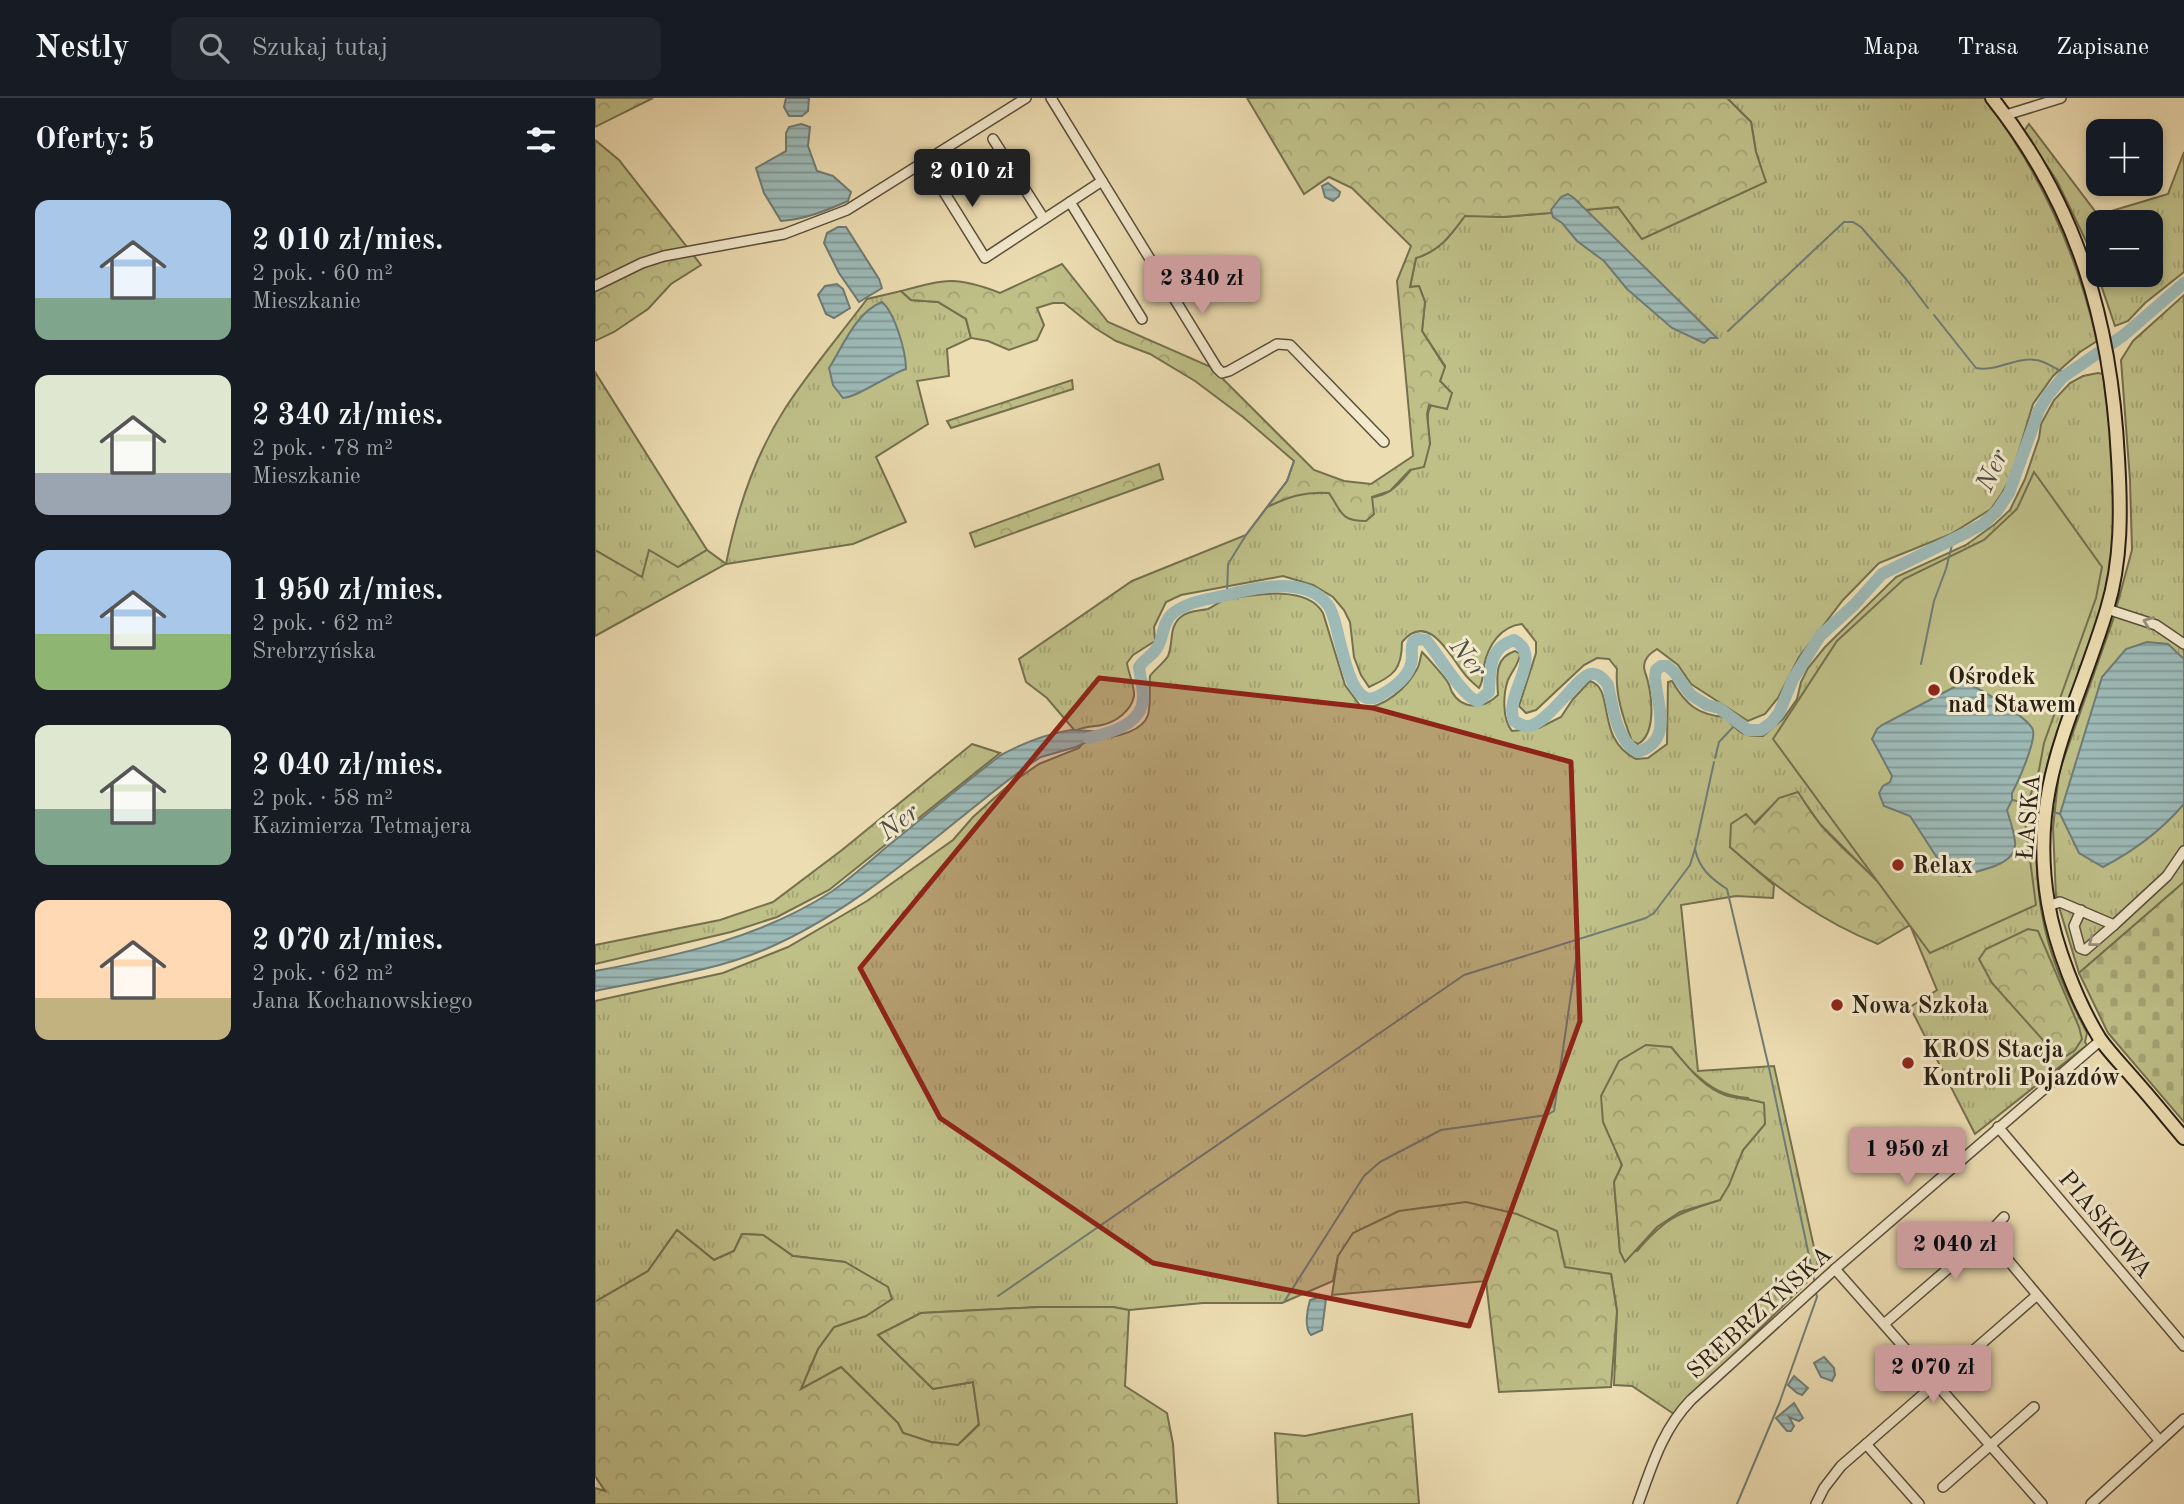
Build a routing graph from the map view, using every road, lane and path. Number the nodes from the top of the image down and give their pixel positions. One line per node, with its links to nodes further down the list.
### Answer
1 (1026, 98): 11 (street)
2 (1051, 98): 8 (street)
3 (1992, 98): 5 (main road, ŁASKA)
4 (2061, 98): 5 (street)
5 (2006, 116): 14 (main road, ŁASKA)
6 (993, 139): 10 (street)
7 (934, 176): 10 (street)
8 (1102, 181): 9 (street); 13 (street)
9 (1070, 202): 10 (street); 12 (street)
10 (1044, 219)
11 (595, 286)
12 (1142, 319)
13 (1384, 442)
14 (2107, 609): 15 (street, one-way to 14); 17 (main road, ŁASKA)
15 (2184, 644)
16 (2184, 851): 19 (street)
17 (2051, 905): 18 (street); 20 (main road, ŁASKA)
18 (2081, 910): 19 (street); 19 (street, one-way to 18)
19 (2114, 925)
20 (2101, 1040): 21 (street, SREBRZYŃSKA); 22 (main road, ŁASKA)
21 (1999, 1127): 25 (street, SREBRZYŃSKA); 28 (street, PIASKOWA)
22 (2184, 1138)
23 (2004, 1217): 24 (street)
24 (1987, 1234): 26 (street); 27 (street)
25 (1835, 1269): 27 (street); 36 (street, SREBRZYŃSKA)
26 (2036, 1296): 29 (street); 32 (street)
27 (1884, 1324): 29 (street)
28 (2184, 1346)
29 (1936, 1383): 33 (street); 34 (street)
30 (2034, 1407): 34 (street)
31 (2184, 1419): 32 (street)
32 (2159, 1440): 40 (street)
33 (1866, 1444): 37 (street); 38 (street)
34 (1990, 1446): 35 (street); 39 (street)
35 (1943, 1487)
36 (1638, 1504)
37 (1816, 1504)
38 (1919, 1504)
39 (2042, 1504)
40 (2091, 1504)

